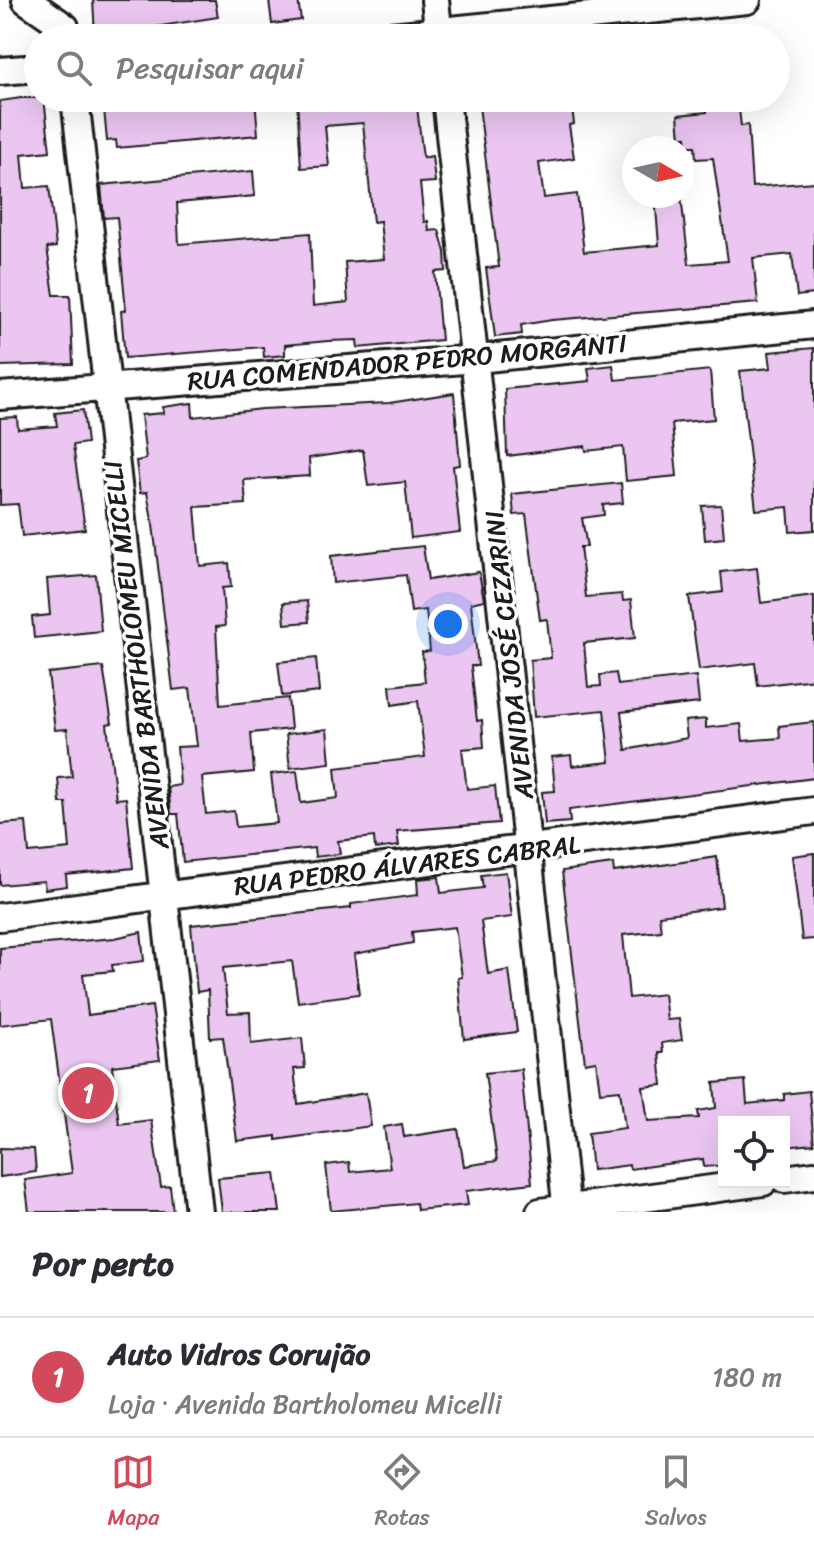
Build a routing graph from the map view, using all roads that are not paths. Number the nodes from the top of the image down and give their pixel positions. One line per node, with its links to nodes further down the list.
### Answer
1 (26, 0): 5 (street)
2 (62, 0): 6 (street)
3 (435, 0): 7 (street)
4 (747, 0): 8 (street)
5 (56, 24)
6 (65, 24)
7 (438, 24)
8 (536, 24)
9 (24, 69): 10 (street)
10 (0, 71)
11 (77, 112): 15 (street, AVENIDA BARTHOLOMEU MICELLI)
12 (448, 112): 14 (street, AVENIDA JOSÉ CEZARINI)
13 (814, 325): 14 (street, RUA COMENDADOR PEDRO MORGANTI)
14 (477, 359): 15 (street, RUA COMENDADOR PEDRO MORGANTI); 18 (street, AVENIDA JOSÉ CEZARINI)
15 (106, 387): 16 (street, RUA COMENDADOR PEDRO MORGANTI); 19 (street, AVENIDA BARTHOLOMEU MICELLI)
16 (0, 396)
17 (814, 811): 18 (street, RUA PEDRO ÁLVARES CABRAL)
18 (530, 850): 19 (street, RUA PEDRO ÁLVARES CABRAL); 24 (street, AVENIDA JOSÉ CEZARINI)
19 (164, 897): 20 (street, RUA PEDRO ÁLVARES CABRAL); 25 (street, AVENIDA BARTHOLOMEU MICELLI)
20 (0, 917)
21 (814, 1175): 22 (street)
22 (790, 1178)
23 (721, 1188): 24 (street)
24 (567, 1210): 26 (street)
25 (199, 1212)
26 (540, 1212)

